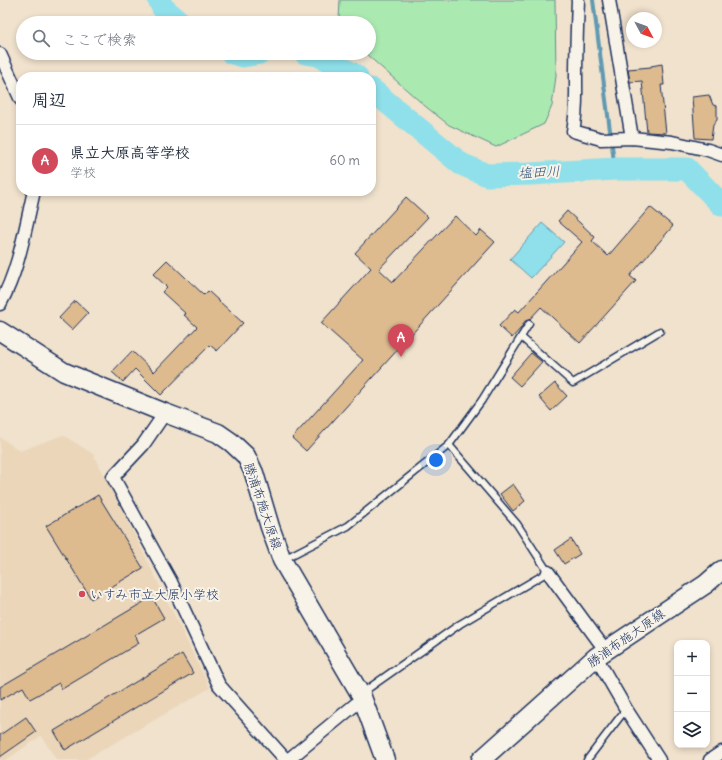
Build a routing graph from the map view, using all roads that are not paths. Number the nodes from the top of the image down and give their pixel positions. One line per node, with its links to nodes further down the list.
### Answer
1 (578, 0): 5 (street)
2 (609, 0): 5 (street)
3 (0, 54): 4 (street)
4 (16, 86)
5 (632, 138): 6 (street)
6 (722, 155)
7 (33, 196): 8 (street)
8 (0, 304)
9 (529, 324): 12 (lane)
10 (0, 331): 13 (main road, 勝浦布施大原線)
11 (660, 331): 12 (lane)
12 (521, 337): 14 (lane)
13 (165, 413): 15 (main road, 勝浦布施大原線); 22 (street)
14 (449, 445): 15 (lane); 17 (lane)
15 (282, 560): 19 (main road, 勝浦布施大原線)
16 (722, 570): 18 (main road, 勝浦布施大原線)
17 (548, 572): 18 (street); 19 (lane)
18 (601, 654): 20 (street); 24 (main road, 勝浦布施大原線)
19 (362, 697): 22 (street); 23 (main road, 勝浦布施大原線)
20 (626, 709): 25 (lane); 26 (street)
21 (722, 752): 27 (street)
22 (287, 760)
23 (385, 760)
24 (481, 760)
25 (587, 760)
26 (659, 760)
27 (710, 760)

